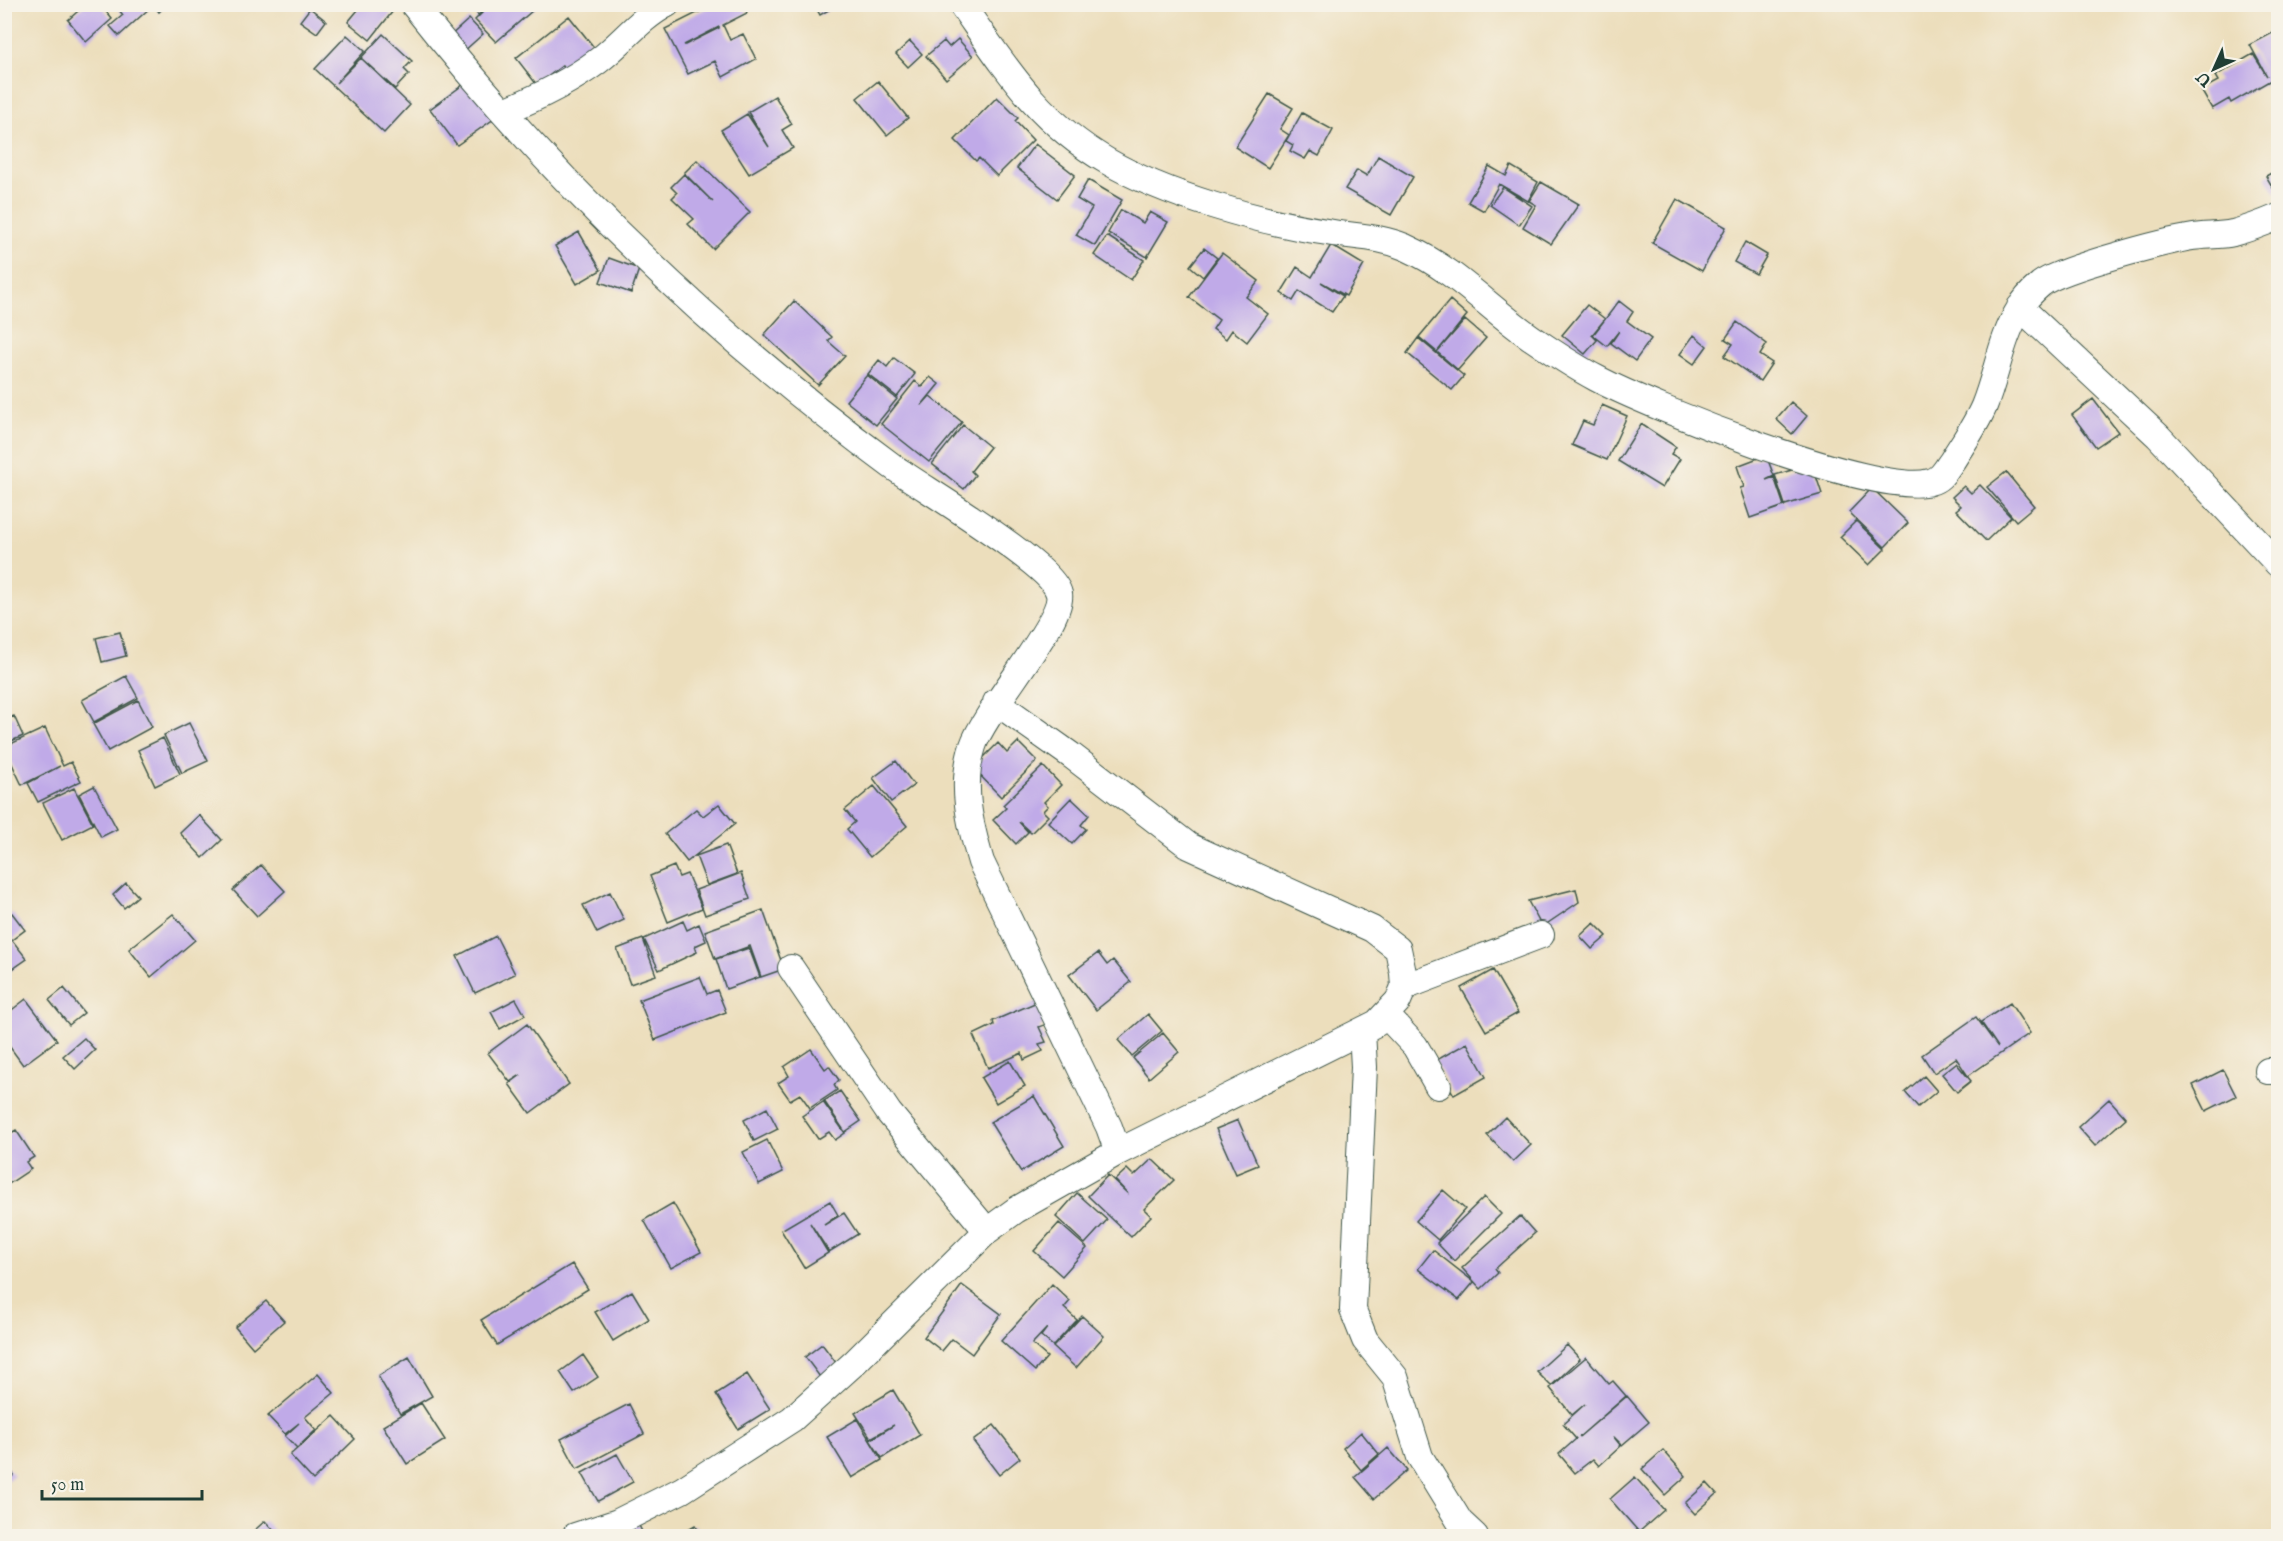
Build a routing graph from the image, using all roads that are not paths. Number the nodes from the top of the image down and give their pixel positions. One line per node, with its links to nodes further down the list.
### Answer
1 (413, 4): 4 (street)
2 (667, 4): 4 (street)
3 (961, 4): 6 (street)
4 (504, 111): 8 (street)
5 (2278, 217): 6 (street)
6 (2020, 307): 7 (street)
7 (2278, 564)
8 (996, 702): 11 (street); 15 (street)
9 (1541, 935): 11 (street)
10 (791, 968): 16 (street)
11 (1404, 987): 12 (street)
12 (1386, 1015): 13 (street); 14 (street)
13 (1362, 1031): 15 (street); 18 (street)
14 (1438, 1086)
15 (1118, 1152): 16 (street)
16 (987, 1231): 17 (street)
17 (575, 1536)
18 (1475, 1536)

